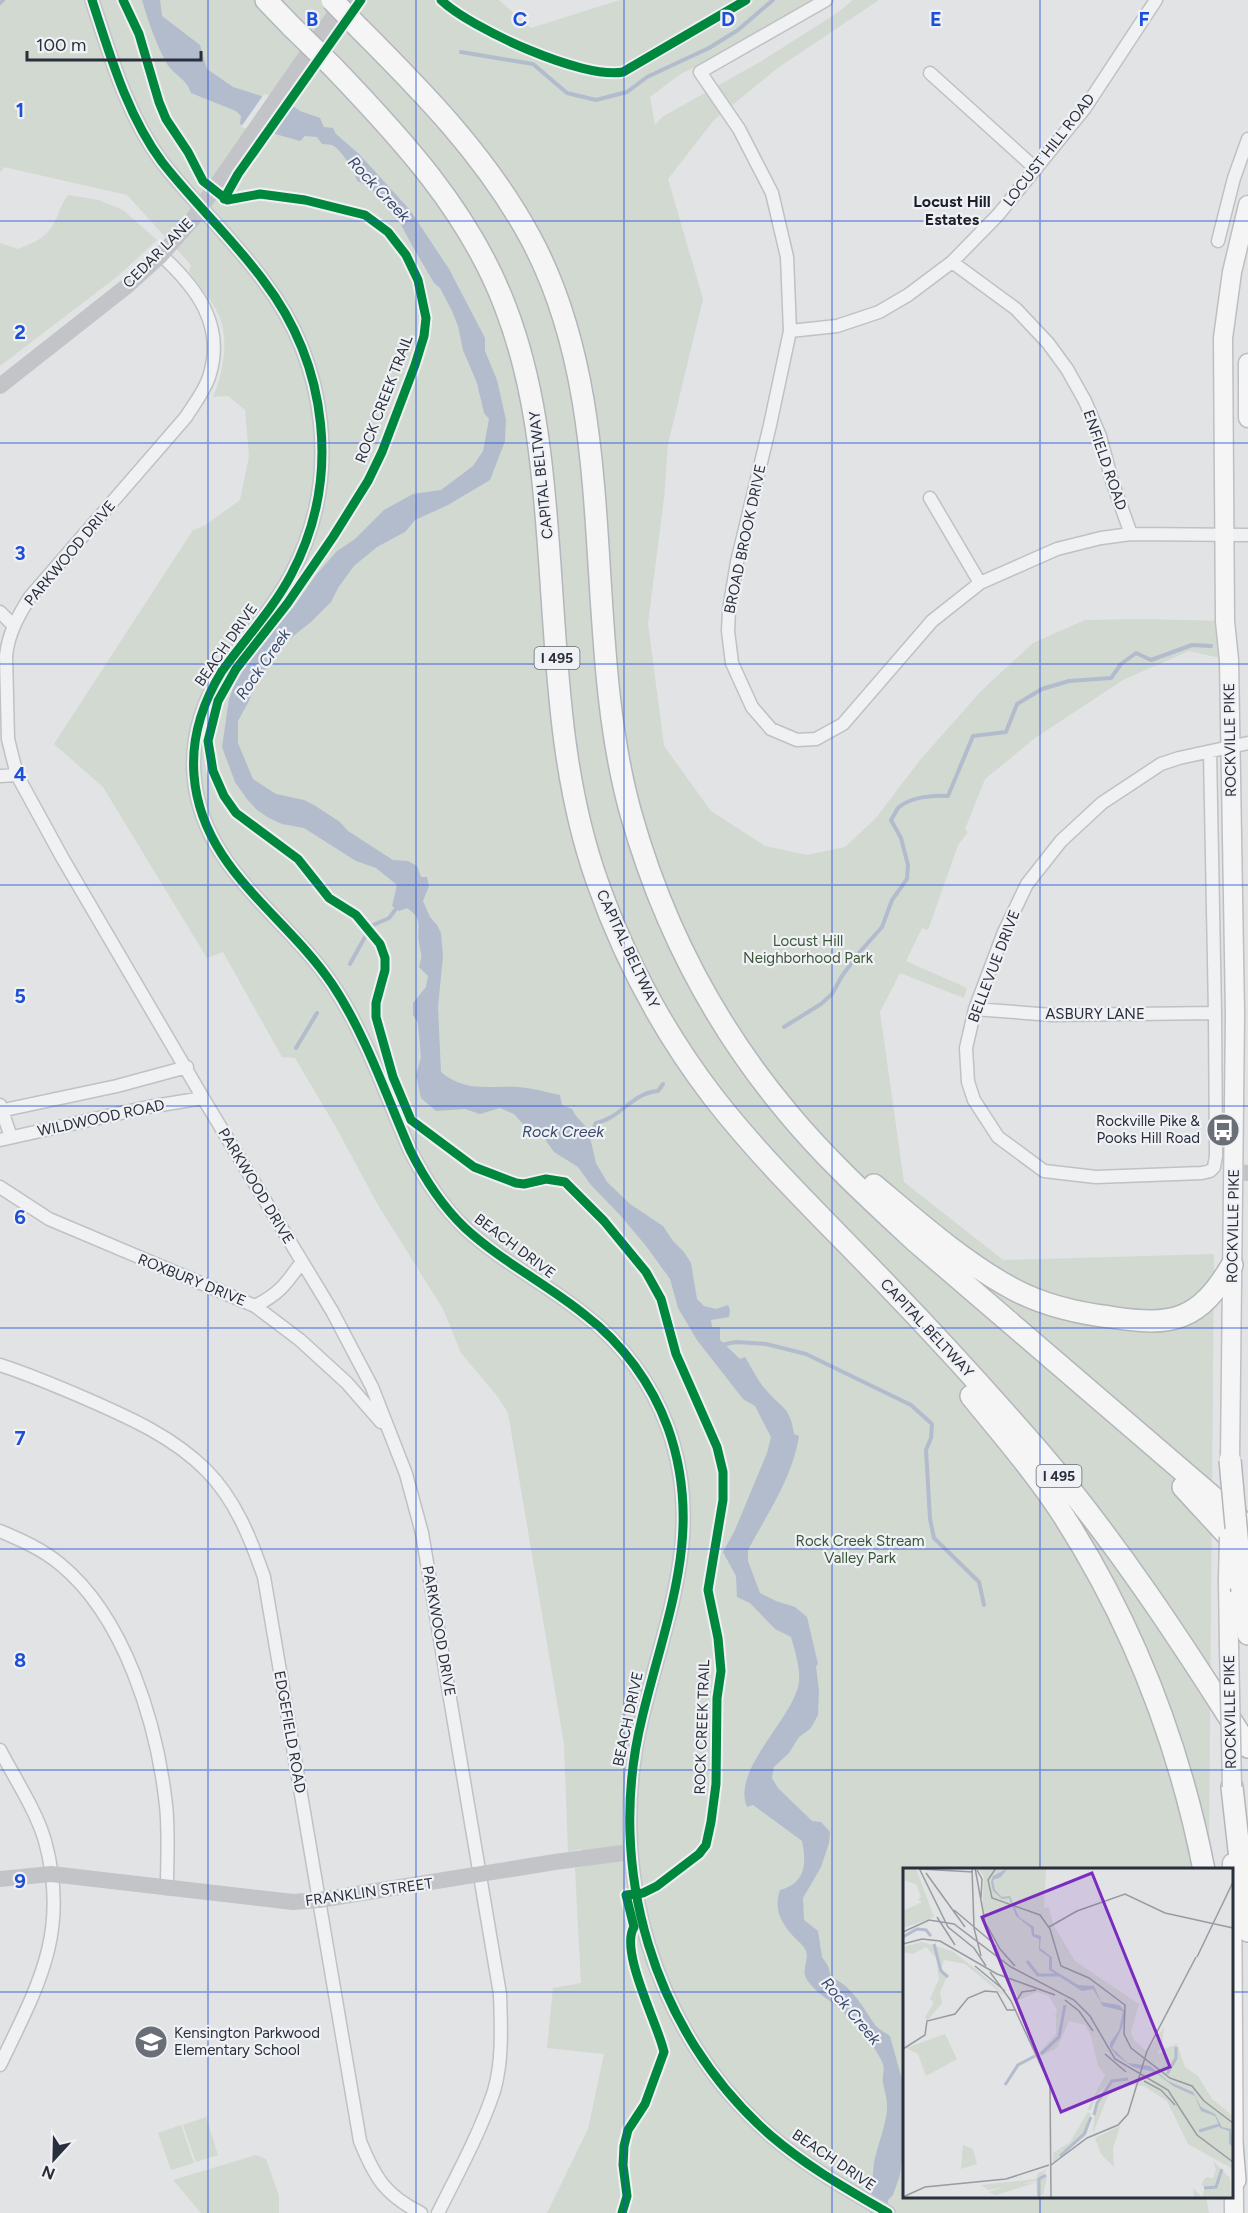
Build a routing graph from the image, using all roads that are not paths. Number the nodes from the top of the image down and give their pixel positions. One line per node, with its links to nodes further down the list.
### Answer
1 (92, 0): 11 (street, BEACH DRIVE)
2 (266, 0): 40 (highway, CAPITAL BELTWAY / I 495, bridge)
3 (332, 0): 32 (highway, bridge)
4 (345, 0): 11 (street, CEDAR LANE)
5 (826, 0): 15 (street, BROAD BROOK DRIVE)
6 (1153, 1): 9 (street, LOCUST HILL ROAD)
7 (930, 73): 9 (street)
8 (1248, 139): 12 (street)
9 (1036, 169): 14 (street, LOCUST HILL ROAD)
10 (1248, 206): 21 (main road, ROCKVILLE PIKE)
11 (202, 207): 13 (street, CEDAR LANE); 56 (street, BEACH DRIVE)
12 (1218, 241)
13 (160, 255): 17 (street, CEDAR LANE); 25 (street, PARKWOOD DRIVE)
14 (951, 262): 15 (street, LOCUST HILL ROAD); 20 (street, ENFIELD ROAD)
15 (790, 330): 23 (street, BROAD BROOK DRIVE)
16 (1248, 363): 18 (main road)
17 (0, 386)
18 (1248, 418)
19 (930, 498): 23 (street)
20 (1131, 534): 21 (street, BROAD BROOK DRIVE); 23 (street, BROAD BROOK DRIVE)
21 (1225, 535): 22 (street, BROAD BROOK DRIVE); 26 (main road, ROCKVILLE PIKE)
22 (1248, 535)
23 (980, 583)
24 (0, 612): 25 (street)
25 (13, 625): 28 (street, PARKWOOD DRIVE)
26 (1239, 745): 27 (street, BELLEVUE DRIVE); 38 (main road, ROCKVILLE PIKE)
27 (1210, 752): 30 (street, BELLEVUE DRIVE); 31 (street, ROCKVILLE PIKE)
28 (17, 775): 29 (street); 33 (street, PARKWOOD DRIVE)
29 (0, 776)
30 (975, 1009): 31 (street, ASBURY LANE); 37 (street, BELLEVUE DRIVE)
31 (1215, 1013): 37 (street, ROCKVILLE PIKE)
32 (750, 1065): 42 (highway); 45 (highway)
33 (187, 1067): 34 (street, PARKWOOD DRIVE); 35 (street, WILDWOOD ROAD)
34 (203, 1098): 36 (street, WILDWOOD ROAD); 41 (street, PARKWOOD DRIVE)
35 (1, 1109): 36 (street)
36 (6, 1139)
37 (1214, 1167)
38 (1241, 1173): 42 (main road, ROCKVILLE PIKE)
39 (0, 1187): 43 (street, ROXBURY DRIVE)
40 (835, 1232): 53 (highway, CAPITAL BELTWAY / I 495); 57 (highway)
41 (301, 1263): 43 (street); 46 (street, PARKWOOD DRIVE)
42 (1232, 1265): 47 (main road, ROCKVILLE PIKE)
43 (255, 1306): 46 (street, ROXBURY DRIVE)
44 (0, 1365): 63 (street, EDGEFIELD ROAD)
45 (1113, 1412): 48 (highway); 50 (highway)
46 (388, 1430): 60 (street, PARKWOOD DRIVE)
47 (1230, 1460): 51 (highway, bridge)
48 (1248, 1527)
49 (0, 1531): 62 (street)
50 (1248, 1557)
51 (1235, 1586): 52 (highway); 55 (main road, ROCKVILLE PIKE, bridge)
52 (1248, 1634)
53 (1248, 1747)
54 (0, 1750): 59 (street)
55 (1232, 1787): 58 (main road, ROCKVILLE PIKE); 65 (highway)
56 (630, 1852): 60 (street, FRANKLIN STREET); 71 (street, BEACH DRIVE)
57 (1204, 1868)
58 (1233, 1868)
59 (51, 1874): 61 (street, FRANKLIN STREET); 62 (street, FRANKLIN STREET); 66 (street)
60 (481, 1875): 63 (street, FRANKLIN STREET); 70 (street, PARKWOOD DRIVE)
61 (0, 1879)
62 (167, 1887): 63 (street, FRANKLIN STREET)
63 (319, 1900): 69 (street, EDGEFIELD ROAD)
64 (1233, 1918): 68 (main road, ROCKVILLE PIKE)
65 (1248, 1931)
66 (0, 2065)
67 (1233, 2156): 68 (highway)
68 (1235, 2180): 72 (main road, ROCKVILLE PIKE)
69 (421, 2213)
70 (438, 2213)
71 (888, 2213)
72 (1234, 2213)

